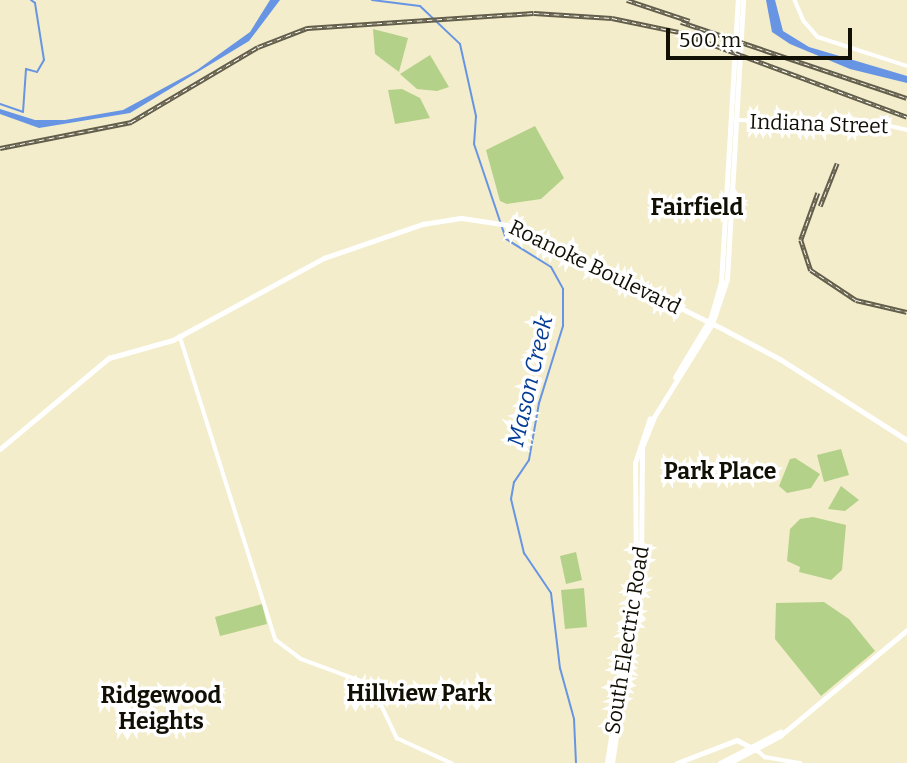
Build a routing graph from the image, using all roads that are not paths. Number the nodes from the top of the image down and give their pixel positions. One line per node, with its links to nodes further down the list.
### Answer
1 (741, 0): 4 (main road, South Electric Road)
2 (795, 0): 3 (street)
3 (907, 66)
4 (733, 120): 5 (street, Indiana Street); 6 (main road, South Electric Road)
5 (907, 130)
6 (710, 323): 7 (main road, Roanoke Boulevard); 8 (main road, Roanoke Boulevard); 13 (main road, South Electric Road)
7 (180, 336): 9 (main road, Roanoke Boulevard); 12 (street)
8 (907, 440)
9 (0, 449)
10 (907, 630): 11 (main road)
11 (756, 749): 14 (main road); 15 (main road); 16 (main road); 17 (street)
12 (451, 763)
13 (609, 763)
14 (677, 763)
15 (720, 763)
16 (729, 763)
17 (800, 763)

